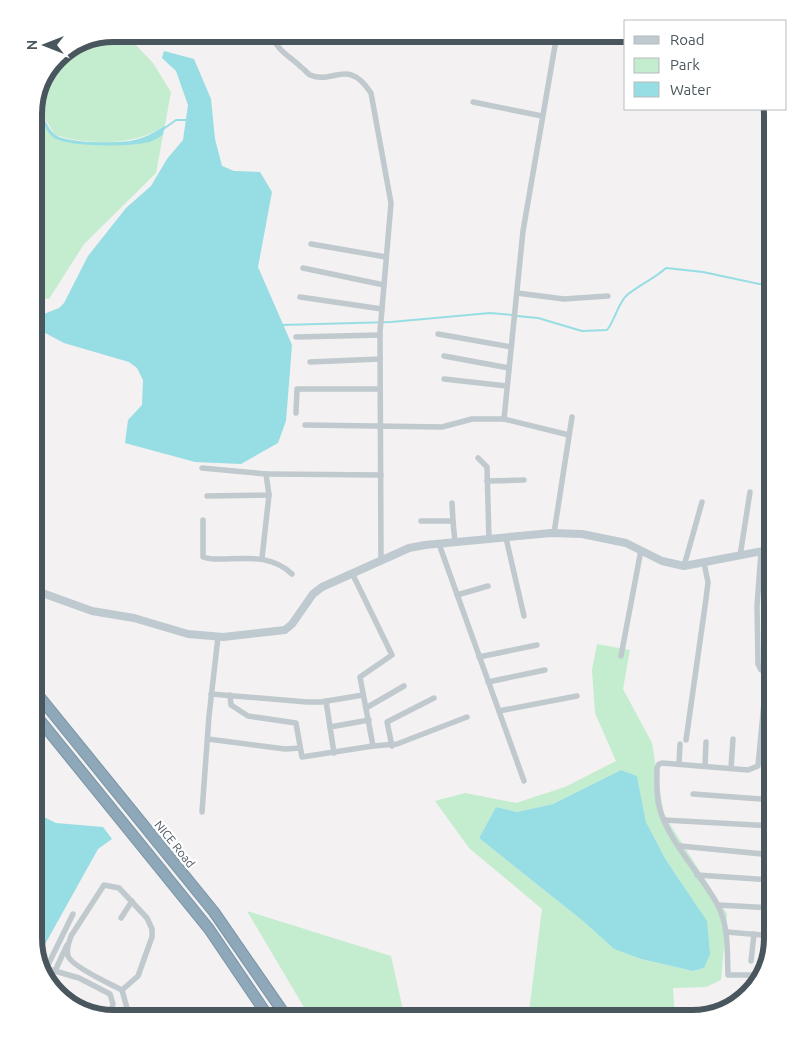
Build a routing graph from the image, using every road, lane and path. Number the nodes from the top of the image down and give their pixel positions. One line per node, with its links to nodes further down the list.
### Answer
1 (275, 42): 6 (street)
2 (555, 43): 4 (street)
3 (473, 102): 4 (street)
4 (542, 116): 9 (street)
5 (311, 244): 6 (street)
6 (386, 256): 8 (street)
7 (303, 268): 8 (street)
8 (384, 285): 12 (street)
9 (517, 293): 10 (street); 16 (street)
10 (608, 296)
11 (300, 297): 12 (street)
12 (382, 309): 15 (street)
13 (438, 334): 16 (street)
14 (296, 336): 15 (street)
15 (380, 336): 18 (street)
16 (511, 347): 20 (street)
17 (444, 356): 20 (street)
18 (380, 359): 19 (street); 23 (street)
19 (310, 362)
20 (509, 368): 22 (street)
21 (444, 379): 22 (street)
22 (507, 386): 26 (street)
23 (380, 389): 24 (street); 28 (street)
24 (296, 413)
25 (572, 417): 29 (street)
26 (504, 419): 28 (street); 29 (street)
27 (305, 425): 28 (street)
28 (380, 425): 33 (street)
29 (569, 435): 44 (street)
30 (478, 458): 35 (street)
31 (202, 468): 32 (street)
32 (266, 474): 33 (street); 37 (street)
33 (381, 475): 54 (street)
34 (524, 480): 35 (street)
35 (487, 481): 46 (street)
36 (750, 492): 52 (street)
37 (269, 495): 38 (street); 53 (street)
38 (207, 496)
39 (702, 502): 56 (street)
40 (452, 504): 43 (street)
41 (202, 520): 53 (street)
42 (420, 520): 43 (street)
43 (453, 521): 47 (street)
44 (554, 533): 45 (street); 49 (street)
45 (506, 538): 46 (street); 62 (street)
46 (489, 540): 47 (street)
47 (455, 543): 48 (street)
48 (439, 544): 54 (street); 61 (street)
49 (641, 550): 56 (street); 65 (street)
50 (764, 551): 51 (street)
51 (761, 552): 52 (street); 68 (street)
52 (740, 556): 55 (street)
53 (262, 558): 58 (street)
54 (381, 560): 57 (street)
55 (704, 562): 56 (street); 87 (street)
56 (684, 566)
57 (352, 573): 63 (street); 73 (street)
58 (292, 574)
59 (488, 586): 61 (street)
60 (42, 593): 63 (street)
61 (457, 595): 66 (street)
62 (524, 616)
63 (218, 637): 71 (street)
64 (537, 645): 66 (street)
65 (621, 656)
66 (479, 657): 69 (street)
67 (545, 670): 69 (street)
68 (764, 670)
69 (488, 682): 79 (street)
70 (404, 686): 78 (street)
71 (211, 694): 72 (street); 85 (street)
72 (230, 695): 77 (street); 92 (street)
73 (363, 695): 77 (street); 78 (street)
74 (577, 696): 79 (street)
75 (434, 698): 91 (street)
76 (42, 700): 125 (highway, NICE Road)
77 (326, 701): 84 (street)
78 (366, 708): 82 (street)
79 (499, 711): 97 (street)
80 (467, 717): 91 (street)
81 (764, 718): 96 (street)
82 (369, 720): 84 (street); 90 (street)
83 (42, 723): 124 (highway)
84 (330, 728): 93 (street)
85 (208, 739): 92 (street); 100 (street)
86 (733, 739): 96 (street)
87 (686, 740)
88 (706, 742): 95 (street)
89 (680, 744): 94 (street)
90 (373, 746): 91 (street); 93 (street)
91 (392, 746)
92 (300, 748): 93 (street)
93 (334, 753)
94 (679, 764): 95 (street); 101 (street)
95 (705, 766): 96 (street)
96 (730, 768)
97 (524, 781)
98 (693, 794): 99 (street)
99 (764, 799)
100 (202, 812)
101 (664, 820): 102 (street); 103 (street)
102 (764, 826)
103 (680, 846): 104 (street); 105 (street)
104 (764, 854)
105 (697, 875): 106 (street); 108 (street)
106 (764, 879)
107 (132, 901): 111 (street); 115 (street); 121 (street)
108 (718, 905): 109 (street); 112 (street)
109 (764, 908)
110 (72, 914): 117 (street)
111 (121, 918)
112 (727, 932): 113 (street); 120 (street)
113 (754, 934): 114 (street); 116 (street)
114 (764, 935)
115 (68, 945): 119 (street); 121 (street)
116 (751, 961)
117 (48, 966)
118 (51, 971): 119 (street)
119 (55, 971): 122 (street)
120 (754, 975)
121 (122, 990): 123 (street)
122 (111, 1010)
123 (127, 1010)
124 (264, 1010)
125 (282, 1010)

